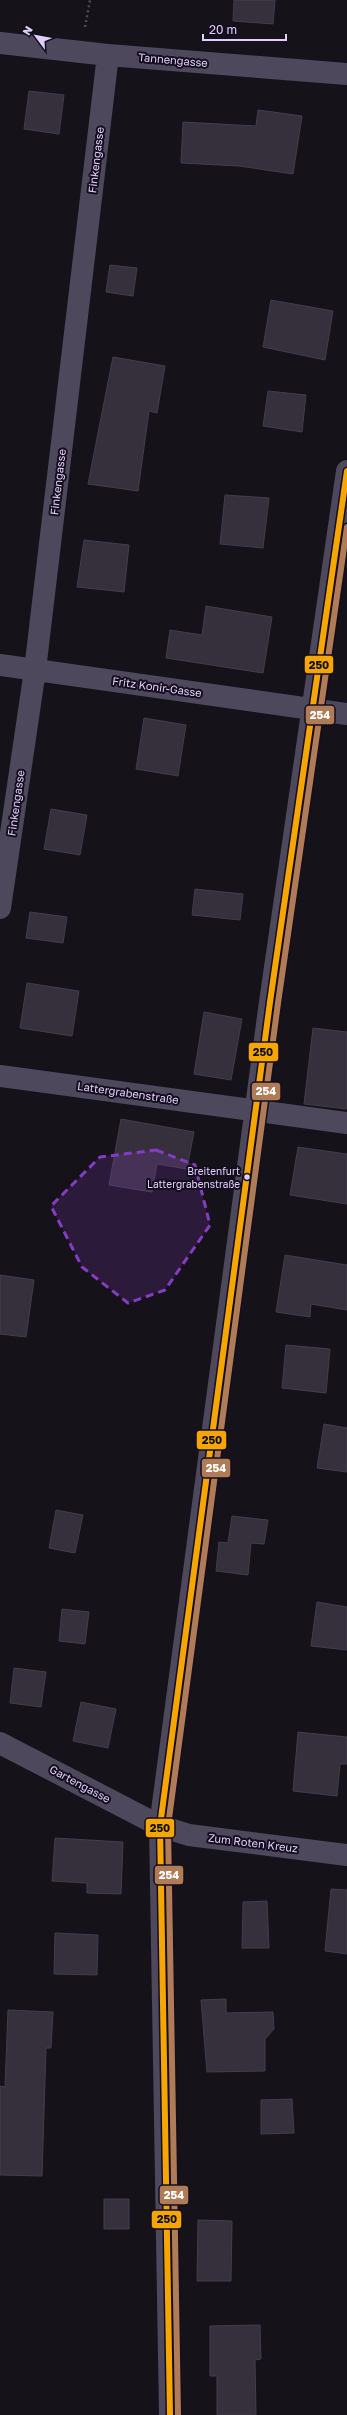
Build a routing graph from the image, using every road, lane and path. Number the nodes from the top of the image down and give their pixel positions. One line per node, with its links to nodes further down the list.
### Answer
1 (0, 43): 2 (street, Tannengasse)
2 (108, 55): 3 (street, Tannengasse); 6 (street, Finkengasse)
3 (347, 74)
4 (347, 471): 7 (street)
5 (0, 665): 6 (street, Fritz Konir-Gasse)
6 (36, 670): 7 (street, Fritz Konir-Gasse); 9 (street, Finkengasse)
7 (314, 709): 8 (street, Fritz Konir-Gasse); 11 (street)
8 (347, 714)
9 (0, 908)
10 (0, 1076): 11 (street, Lattergrabenstraße)
11 (256, 1110): 12 (street, Lattergrabenstraße); 14 (street)
12 (347, 1123)
13 (0, 1743): 14 (street, Gartengasse)
14 (160, 1826): 15 (street, Zum Roten Kreuz); 16 (street)
15 (347, 1855)
16 (170, 2415)

